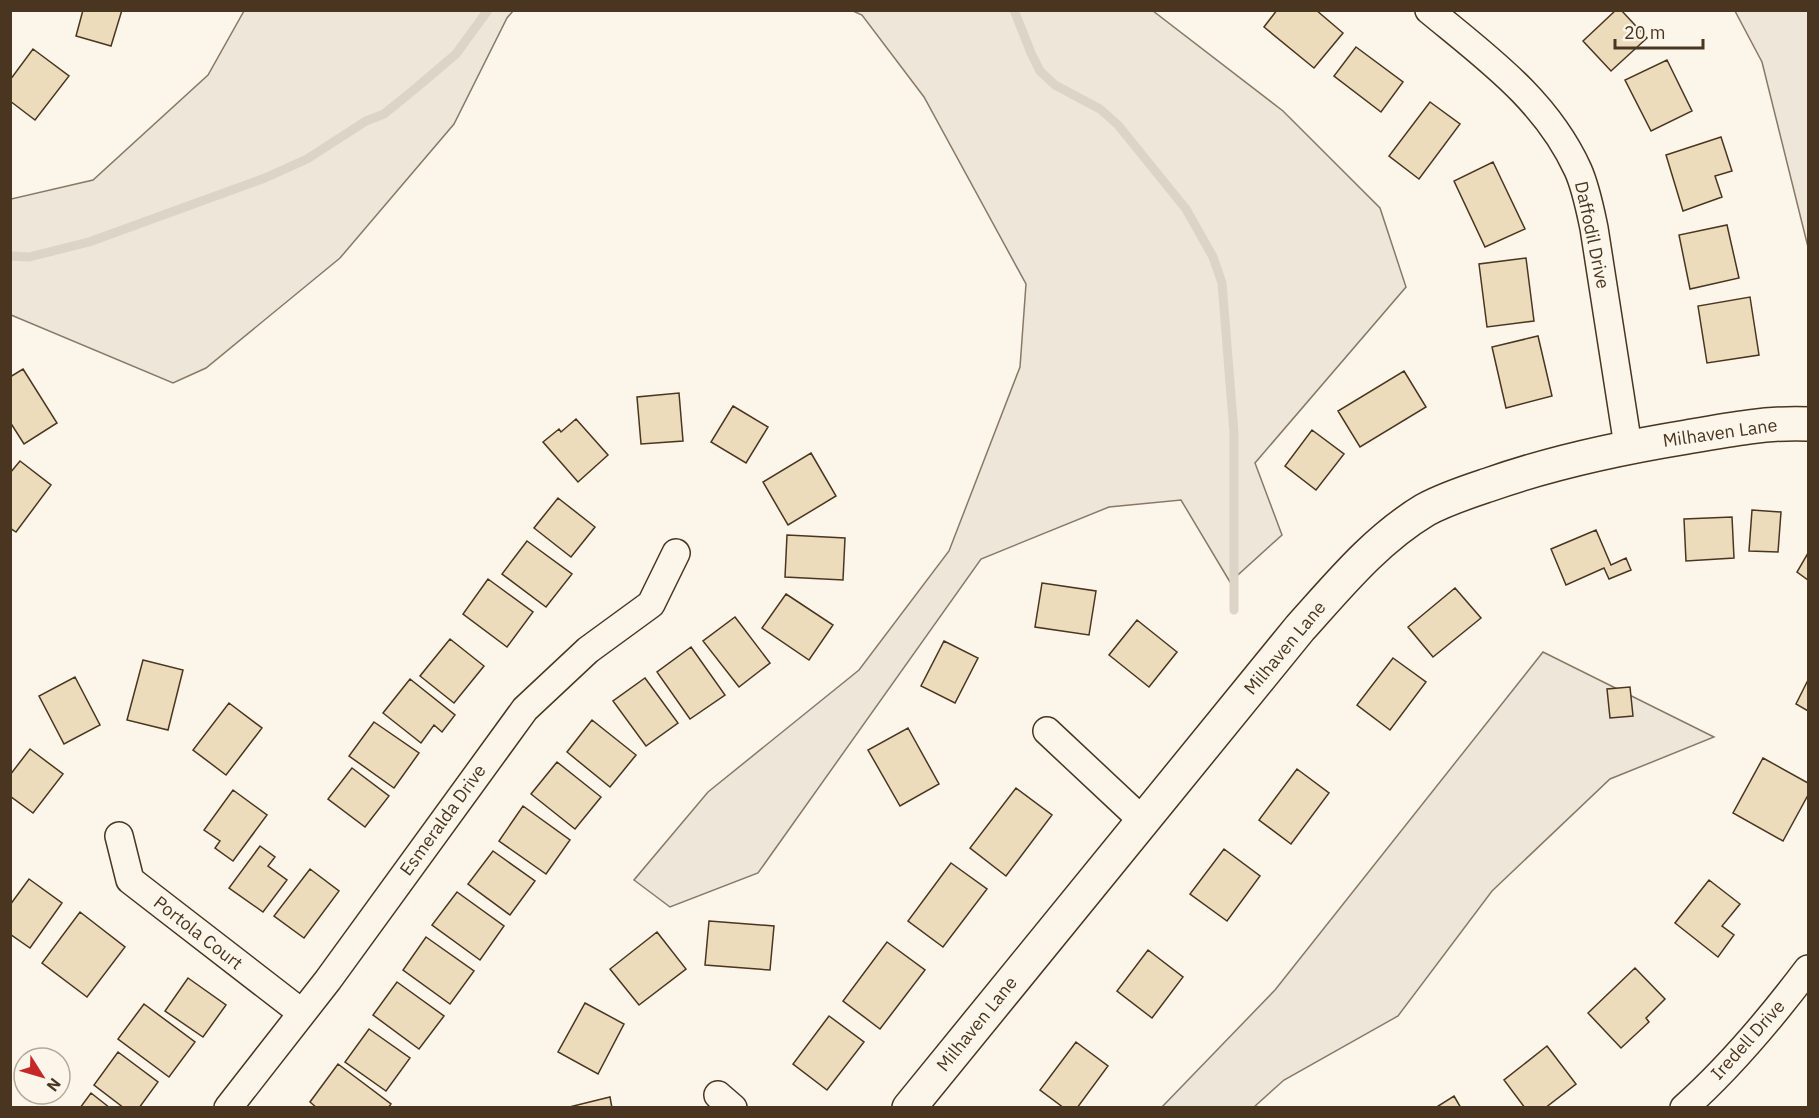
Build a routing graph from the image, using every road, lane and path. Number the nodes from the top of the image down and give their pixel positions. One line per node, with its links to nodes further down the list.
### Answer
1 (1429, 10): 3 (street, Daffodil Drive)
2 (1809, 424): 3 (street, Milhaven Lane)
3 (1628, 447): 6 (street, Milhaven Lane)
4 (676, 553): 9 (street, Esmeralda Drive)
5 (1047, 731): 6 (street)
6 (1143, 821): 11 (street, Milhaven Lane)
7 (119, 836): 9 (street, Portola Court)
8 (1809, 969): 12 (street, Iredell Drive)
9 (302, 1013): 10 (street, Esmeralda Drive)
10 (228, 1107)
11 (909, 1107)
12 (1684, 1107)

